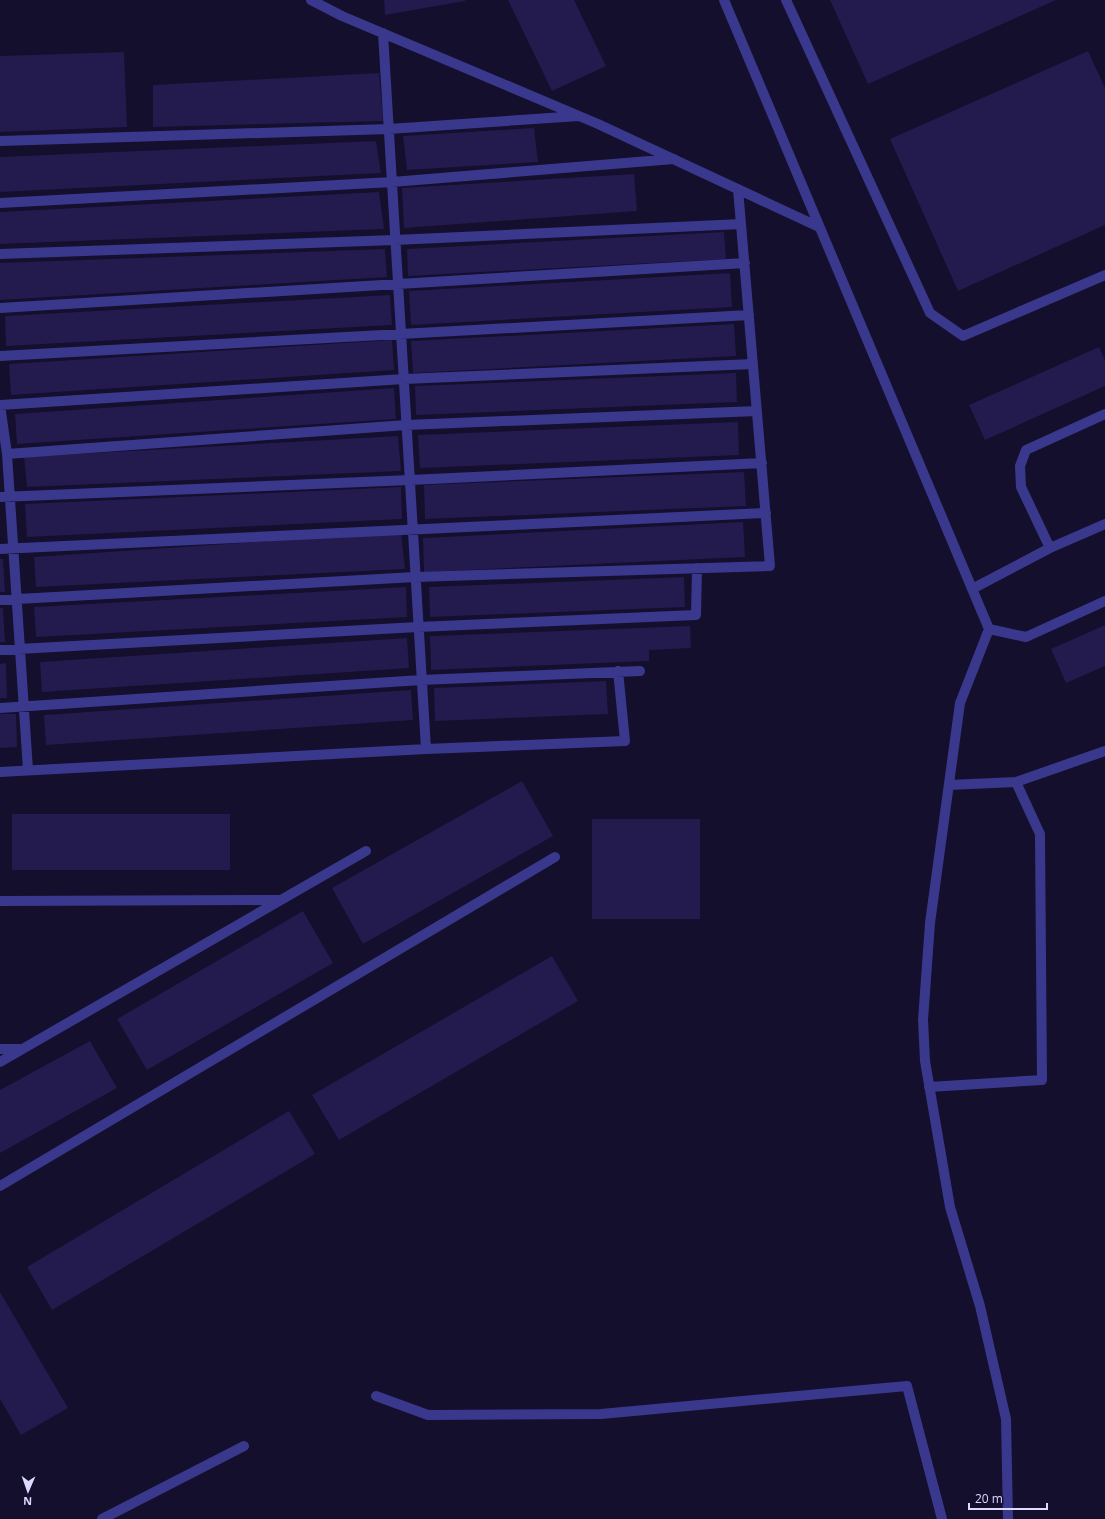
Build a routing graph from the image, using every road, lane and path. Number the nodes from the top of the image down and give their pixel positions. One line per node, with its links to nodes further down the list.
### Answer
1 (312, 0): 4 (street)
2 (724, 0): 13 (street)
3 (786, 0): 17 (street)
4 (383, 33): 5 (street); 6 (street)
5 (579, 116): 6 (street); 8 (street)
6 (389, 129): 7 (street); 9 (street)
7 (0, 141)
8 (674, 159): 9 (street); 10 (street)
9 (392, 182): 11 (street); 14 (street)
10 (738, 189): 12 (street); 13 (street)
11 (0, 203)
12 (741, 224): 14 (street); 16 (street)
13 (819, 227): 42 (street)
14 (395, 240): 15 (street); 18 (street)
15 (0, 254)
16 (745, 263): 18 (street); 20 (street)
17 (1105, 275)
18 (398, 284): 19 (street); 21 (street)
19 (0, 308)
20 (749, 315): 21 (street); 23 (street)
21 (401, 334): 22 (street); 24 (street)
22 (0, 356)
23 (753, 364): 24 (street); 26 (street)
24 (404, 378): 25 (street); 28 (street)
25 (0, 405): 29 (street)
26 (757, 411): 28 (street); 31 (street)
27 (1105, 414): 38 (street)
28 (406, 425): 30 (street); 32 (street)
29 (2, 437): 30 (street)
30 (7, 454): 33 (street)
31 (762, 463): 32 (street); 34 (street)
32 (410, 480): 33 (street); 36 (street)
33 (5, 497): 37 (street)
34 (766, 513): 36 (street); 40 (street)
35 (1105, 524): 38 (street)
36 (412, 528): 37 (street); 41 (street)
37 (14, 548): 39 (street); 43 (street)
38 (1050, 548): 42 (street)
39 (0, 549)
40 (696, 568): 41 (street); 46 (street)
41 (416, 577): 43 (street); 46 (street)
42 (972, 589): 47 (street)
43 (17, 599): 44 (street); 48 (street)
44 (0, 600)
45 (1105, 601): 47 (street)
46 (418, 627): 48 (street); 52 (street)
47 (989, 629): 60 (street)
48 (20, 649): 49 (street); 53 (street)
49 (0, 650)
50 (640, 670): 51 (street)
51 (618, 671): 52 (street); 55 (street)
52 (421, 680): 53 (street); 55 (street)
53 (24, 707): 54 (street); 57 (street)
54 (0, 708)
55 (426, 749): 57 (street)
56 (1105, 751): 59 (street)
57 (28, 770): 58 (street)
58 (0, 772)
59 (1016, 782): 60 (street); 68 (street)
60 (949, 785): 68 (street)
61 (366, 851): 63 (street)
62 (555, 857): 69 (street)
63 (280, 900): 64 (street); 66 (street)
64 (0, 901)
65 (0, 1049): 66 (street)
66 (21, 1050): 67 (street)
67 (0, 1062)
68 (929, 1087): 74 (street)
69 (0, 1186)
70 (376, 1396): 73 (street)
71 (244, 1446): 72 (street)
72 (102, 1519)
73 (942, 1519)
74 (1008, 1519)

